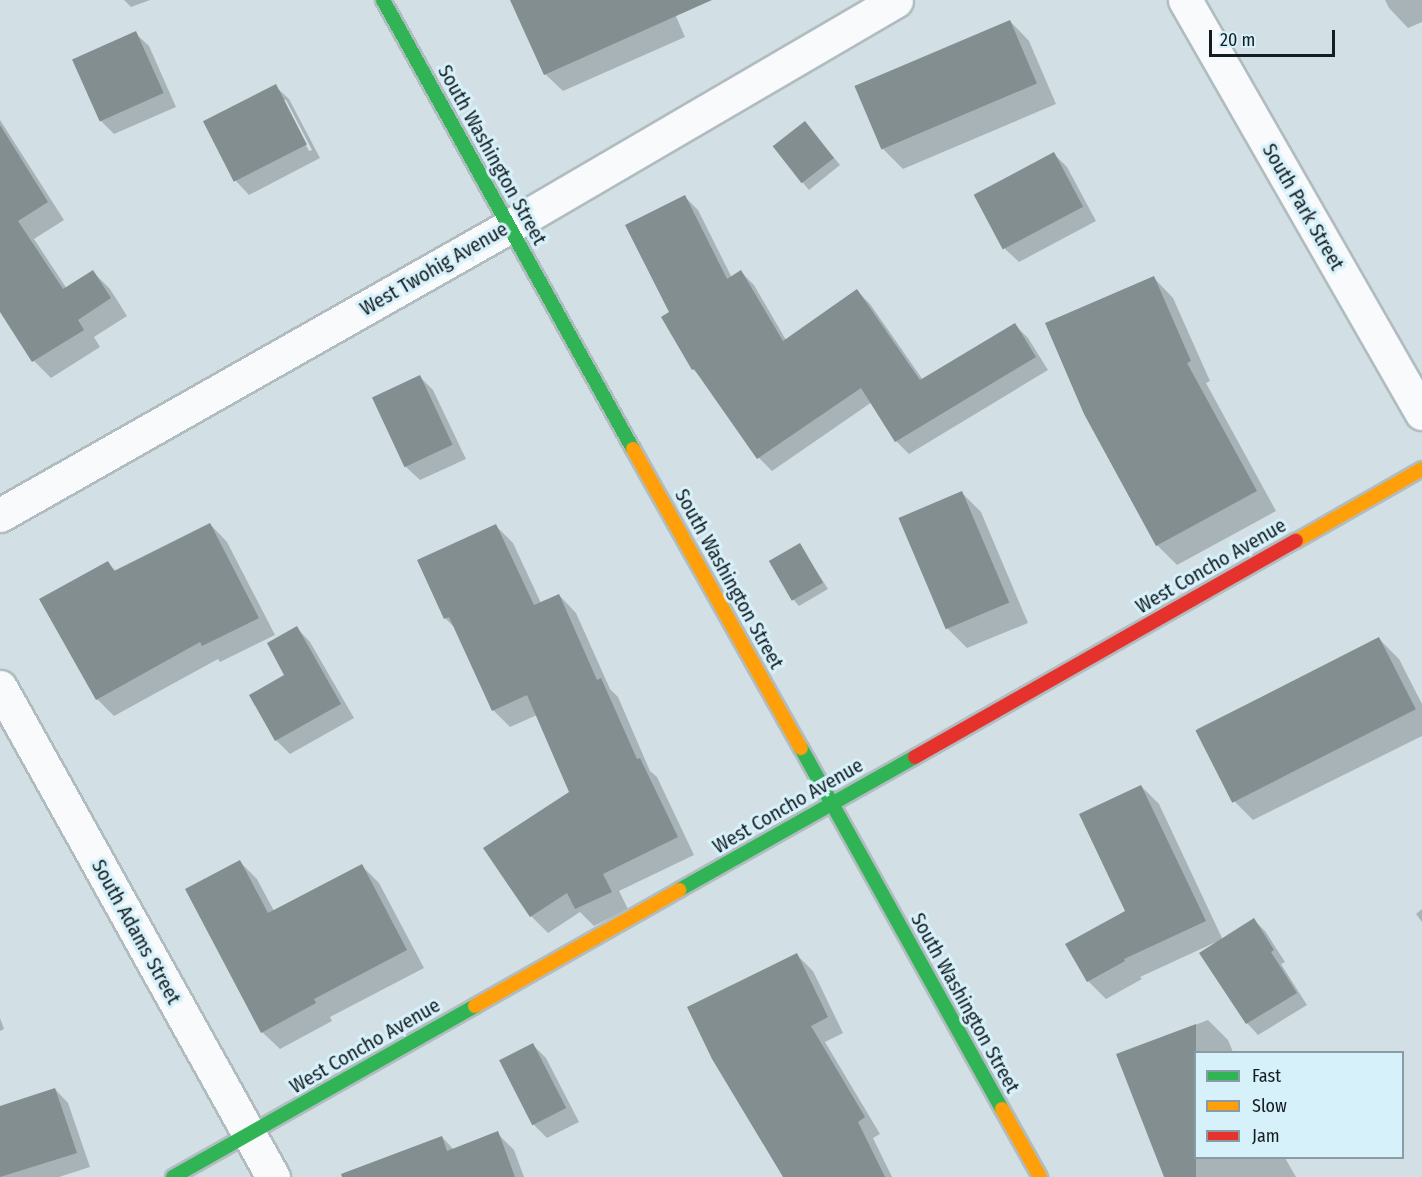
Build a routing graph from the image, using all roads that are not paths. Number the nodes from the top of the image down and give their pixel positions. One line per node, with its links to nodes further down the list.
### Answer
1 (384, 0): 4 (street, South Washington Street)
2 (896, 0): 4 (street, West Twohig Avenue)
3 (1185, 0): 5 (street, South Park Street)
4 (510, 226): 7 (street, West Twohig Avenue); 9 (street, South Washington Street)
5 (1422, 414)
6 (1422, 469): 9 (street, West Concho Avenue)
7 (0, 515)
8 (0, 687): 10 (street, South Adams Street)
9 (831, 803): 10 (street, West Concho Avenue); 13 (street, South Washington Street)
10 (249, 1134): 11 (street, West Concho Avenue); 12 (street, South Adams Street)
11 (173, 1177)
12 (273, 1177)
13 (1040, 1177)

